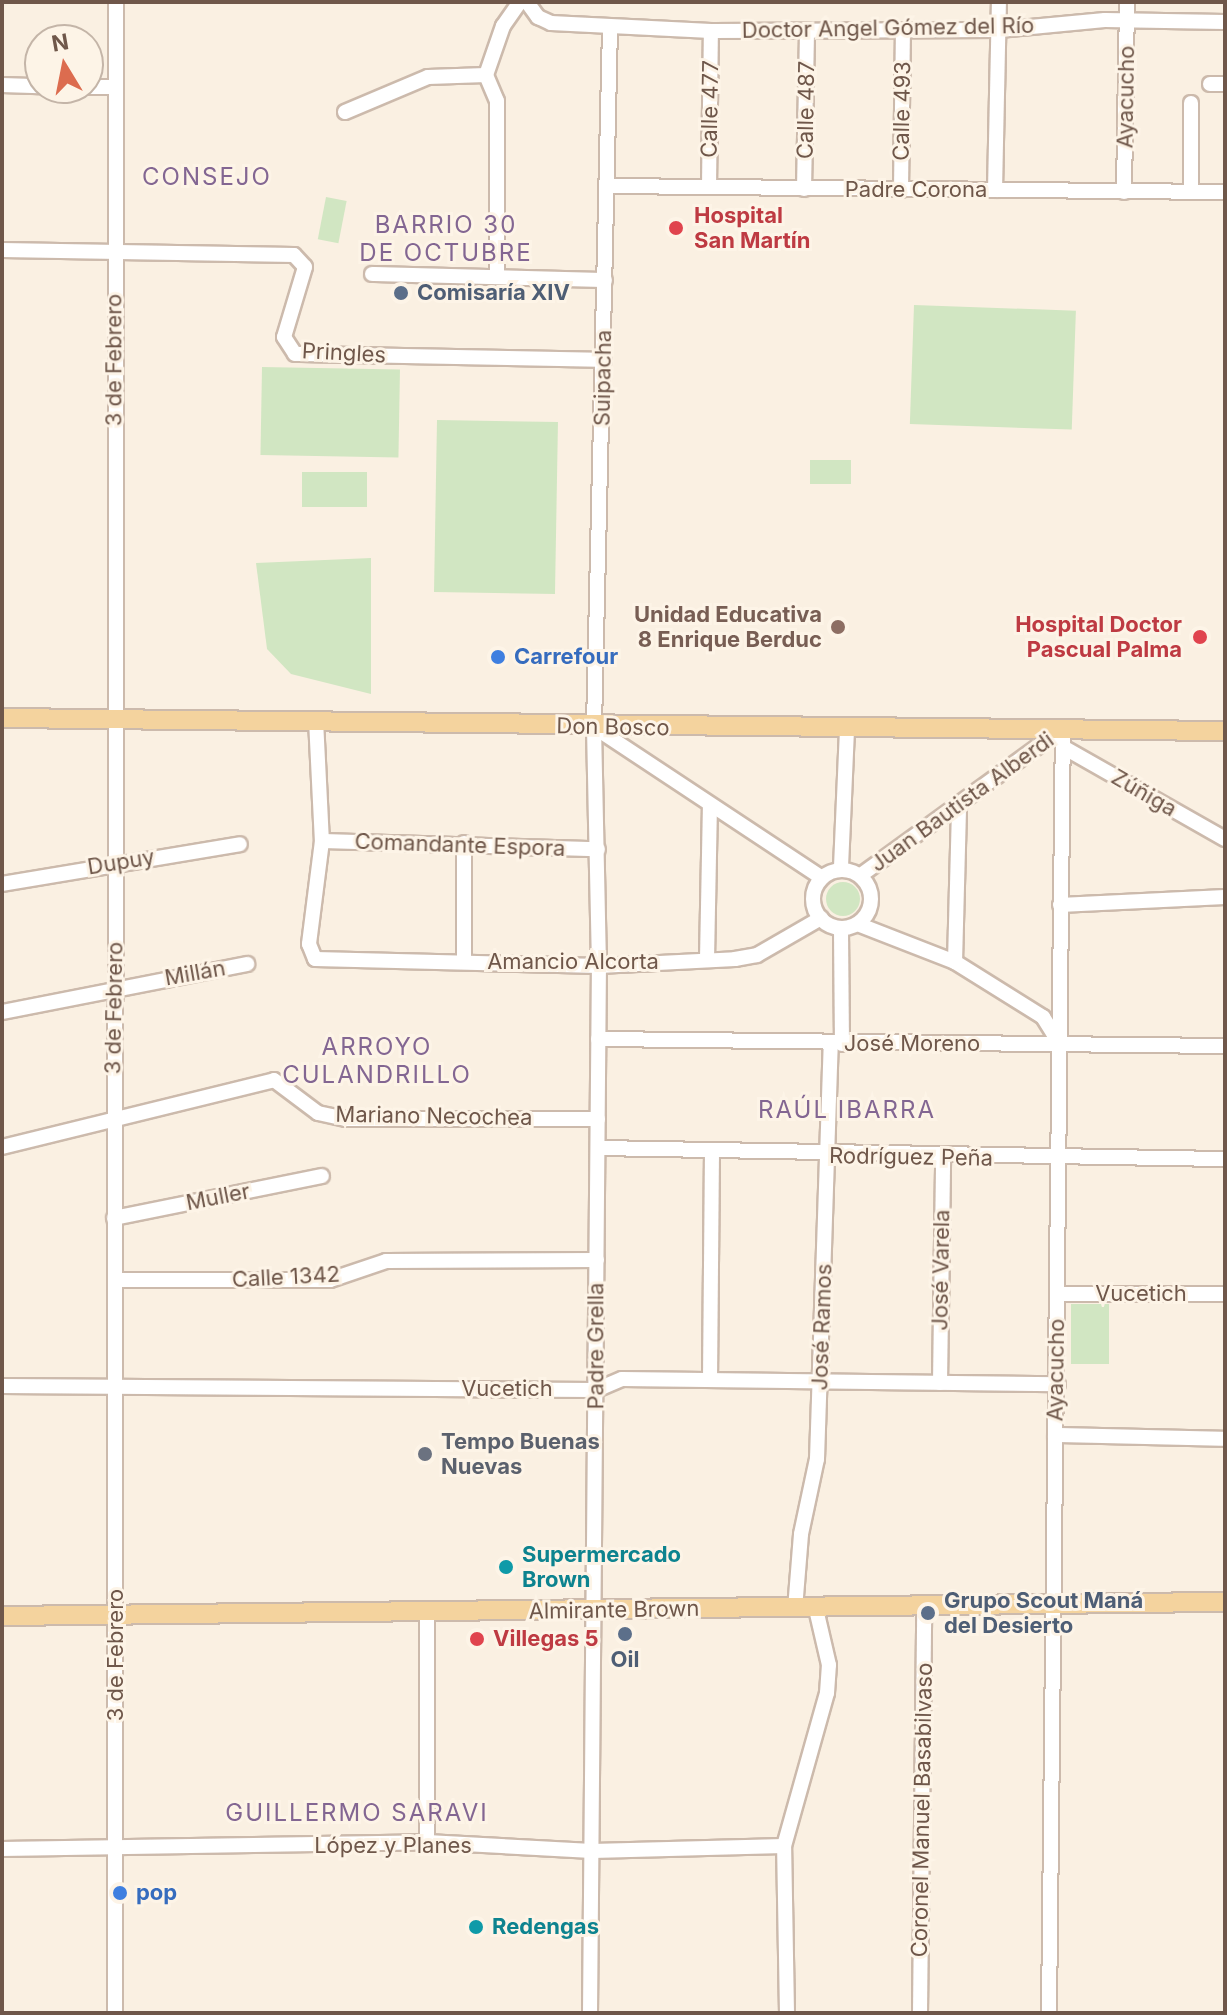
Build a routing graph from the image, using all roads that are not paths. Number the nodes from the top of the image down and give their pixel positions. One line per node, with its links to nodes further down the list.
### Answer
1 (116, 2): 17 (street, 3 de Febrero)
2 (520, 2): 13 (street)
3 (527, 2): 8 (street, Doctor Angel Gómez del Río)
4 (999, 2): 9 (street)
5 (1127, 2): 6 (street, Ayacucho)
6 (1127, 20): 7 (street, Doctor Angel Gómez del Río); 9 (street, Doctor Angel Gómez del Río); 25 (street, Ayacucho)
7 (1225, 22)
8 (610, 28): 10 (street, Doctor Angel Gómez del Río); 20 (street, Suipacha)
9 (999, 30): 12 (street, Doctor Angel Gómez del Río); 24 (street)
10 (711, 31): 11 (street, Doctor Angel Gómez del Río); 21 (street, Calle 477)
11 (807, 31): 12 (street, Doctor Angel Gómez del Río); 22 (street, Calle 487)
12 (903, 32): 23 (street, Calle 493)
13 (486, 75): 19 (street); 31 (street)
14 (2, 85): 15 (street)
15 (24, 86)
16 (104, 87): 17 (street)
17 (115, 87): 29 (street, 3 de Febrero)
18 (1191, 103): 26 (street)
19 (345, 112)
20 (607, 186): 21 (street, Padre Corona); 32 (street, Suipacha)
21 (709, 187): 22 (street, Padre Corona)
22 (804, 189): 23 (street, Padre Corona)
23 (901, 190): 24 (street, Padre Corona)
24 (995, 190): 25 (street, Padre Corona)
25 (1124, 192): 26 (street, Padre Corona)
26 (1191, 192): 27 (street, Padre Corona)
27 (1225, 192)
28 (2, 250): 29 (street, Pringles)
29 (115, 252): 33 (street, Pringles); 35 (street, 3 de Febrero)
30 (372, 274): 31 (street)
31 (497, 277): 32 (street)
32 (605, 280): 33 (street, Suipacha)
33 (604, 360): 37 (street, Suipacha)
34 (2, 718): 35 (main road, Don Bosco)
35 (114, 719): 36 (main road, Don Bosco); 49 (street, 3 de Febrero)
36 (316, 720): 37 (main road, Don Bosco); 45 (street)
37 (594, 727): 39 (main road, Don Bosco); 43 (street); 48 (street, Padre Grella)
38 (1063, 728): 39 (main road, Don Bosco); 40 (main road, Don Bosco); 41 (street, Ayacucho); 42 (street, Juan Bautista Alberdi)
39 (847, 729): 50 (street)
40 (1225, 731)
41 (1063, 747): 44 (street, Zúñiga); 55 (street, Ayacucho)
42 (959, 806): 51 (street, Juan Bautista Alberdi); 61 (street)
43 (710, 807): 52 (street); 59 (street)
44 (1225, 839)
45 (322, 841): 46 (street, Comandante Espora); 60 (street, Amancio Alcorta)
46 (464, 843): 48 (street, Comandante Espora); 60 (street)
47 (240, 844): 49 (street, Dupuy)
48 (598, 849): 63 (street, Padre Grella)
49 (115, 862): 53 (street, Dupuy); 64 (street, 3 de Febrero)
50 (841, 867): 51 (street); 52 (street)
51 (861, 875): 57 (street)
52 (821, 877): 56 (street)
53 (2, 884)
54 (1225, 897): 55 (street)
55 (1060, 905): 67 (street, Ayacucho)
56 (821, 918): 58 (street); 59 (street, Amancio Alcorta)
57 (860, 925): 58 (street); 61 (street)
58 (841, 931): 68 (street, José Ramos)
59 (707, 959): 63 (street, Amancio Alcorta)
60 (464, 962): 63 (street, Amancio Alcorta)
61 (955, 962): 67 (street)
62 (247, 964): 64 (street, Millán)
63 (599, 966): 66 (street, Padre Grella)
64 (115, 986): 65 (street, Millán); 71 (street, 3 de Febrero)
65 (2, 1012)
66 (598, 1039): 68 (street, José Moreno); 70 (street, Padre Grella)
67 (1058, 1043): 68 (street, José Moreno); 69 (street, José Moreno); 77 (street, Ayacucho)
68 (836, 1044): 75 (street, José Ramos)
69 (1225, 1046)
70 (598, 1119): 71 (street, Mariano Necochea); 73 (street, Padre Grella)
71 (112, 1120): 72 (street, Mariano Necochea); 80 (street, 3 de Febrero)
72 (2, 1147)
73 (598, 1148): 74 (street, Rodríguez Peña); 81 (street, Padre Grella)
74 (712, 1152): 75 (street, Rodríguez Peña); 85 (street)
75 (828, 1156): 76 (street, Rodríguez Peña); 86 (street, José Ramos)
76 (943, 1157): 77 (street, Rodríguez Peña); 87 (street, José Varela)
77 (1058, 1159): 78 (street, Rodríguez Peña); 83 (street, Ayacucho)
78 (1225, 1159)
79 (322, 1176): 80 (street, Muller)
80 (114, 1218): 82 (street, 3 de Febrero)
81 (597, 1260): 82 (street, Calle 1342); 91 (street, Padre Grella)
82 (116, 1280): 90 (street, 3 de Febrero)
83 (1057, 1294): 84 (street, Vucetich); 88 (street, Ayacucho)
84 (1225, 1294)
85 (710, 1380): 86 (street, Vucetich); 91 (street, Vucetich)
86 (821, 1381): 87 (street, Vucetich); 98 (street, José Ramos)
87 (940, 1383): 88 (street, Vucetich)
88 (1058, 1384): 92 (street, Ayacucho)
89 (2, 1386): 90 (street, Vucetich)
90 (117, 1386): 91 (street, Vucetich); 101 (street, 3 de Febrero)
91 (596, 1390): 97 (street, Padre Grella)
92 (1055, 1435): 93 (street); 96 (street, Ayacucho)
93 (1225, 1439)
94 (1225, 1602): 96 (main road, Almirante Brown)
95 (924, 1607): 96 (main road, Almirante Brown); 99 (main road, Almirante Brown); 111 (street, Coronel Manuel Basabilvaso)
96 (1053, 1608): 112 (street, Ayacucho)
97 (595, 1609): 98 (main road, Almirante Brown); 100 (main road, Almirante Brown); 107 (street, Padre Grella)
98 (795, 1609): 99 (main road, Almirante Brown)
99 (816, 1609): 104 (street)
100 (427, 1613): 101 (main road, Almirante Brown); 103 (street)
101 (116, 1615): 102 (main road, Almirante Brown); 106 (street, 3 de Febrero)
102 (2, 1616)
103 (427, 1842): 106 (street, López y Planes); 107 (street, López y Planes)
104 (784, 1846): 107 (street, López y Planes); 110 (street)
105 (2, 1849): 106 (street, López y Planes)
106 (116, 1849): 108 (street, 3 de Febrero)
107 (592, 1851): 109 (street, Padre Grella)
108 (115, 2013)
109 (590, 2013)
110 (787, 2013)
111 (920, 2013)
112 (1049, 2013)

